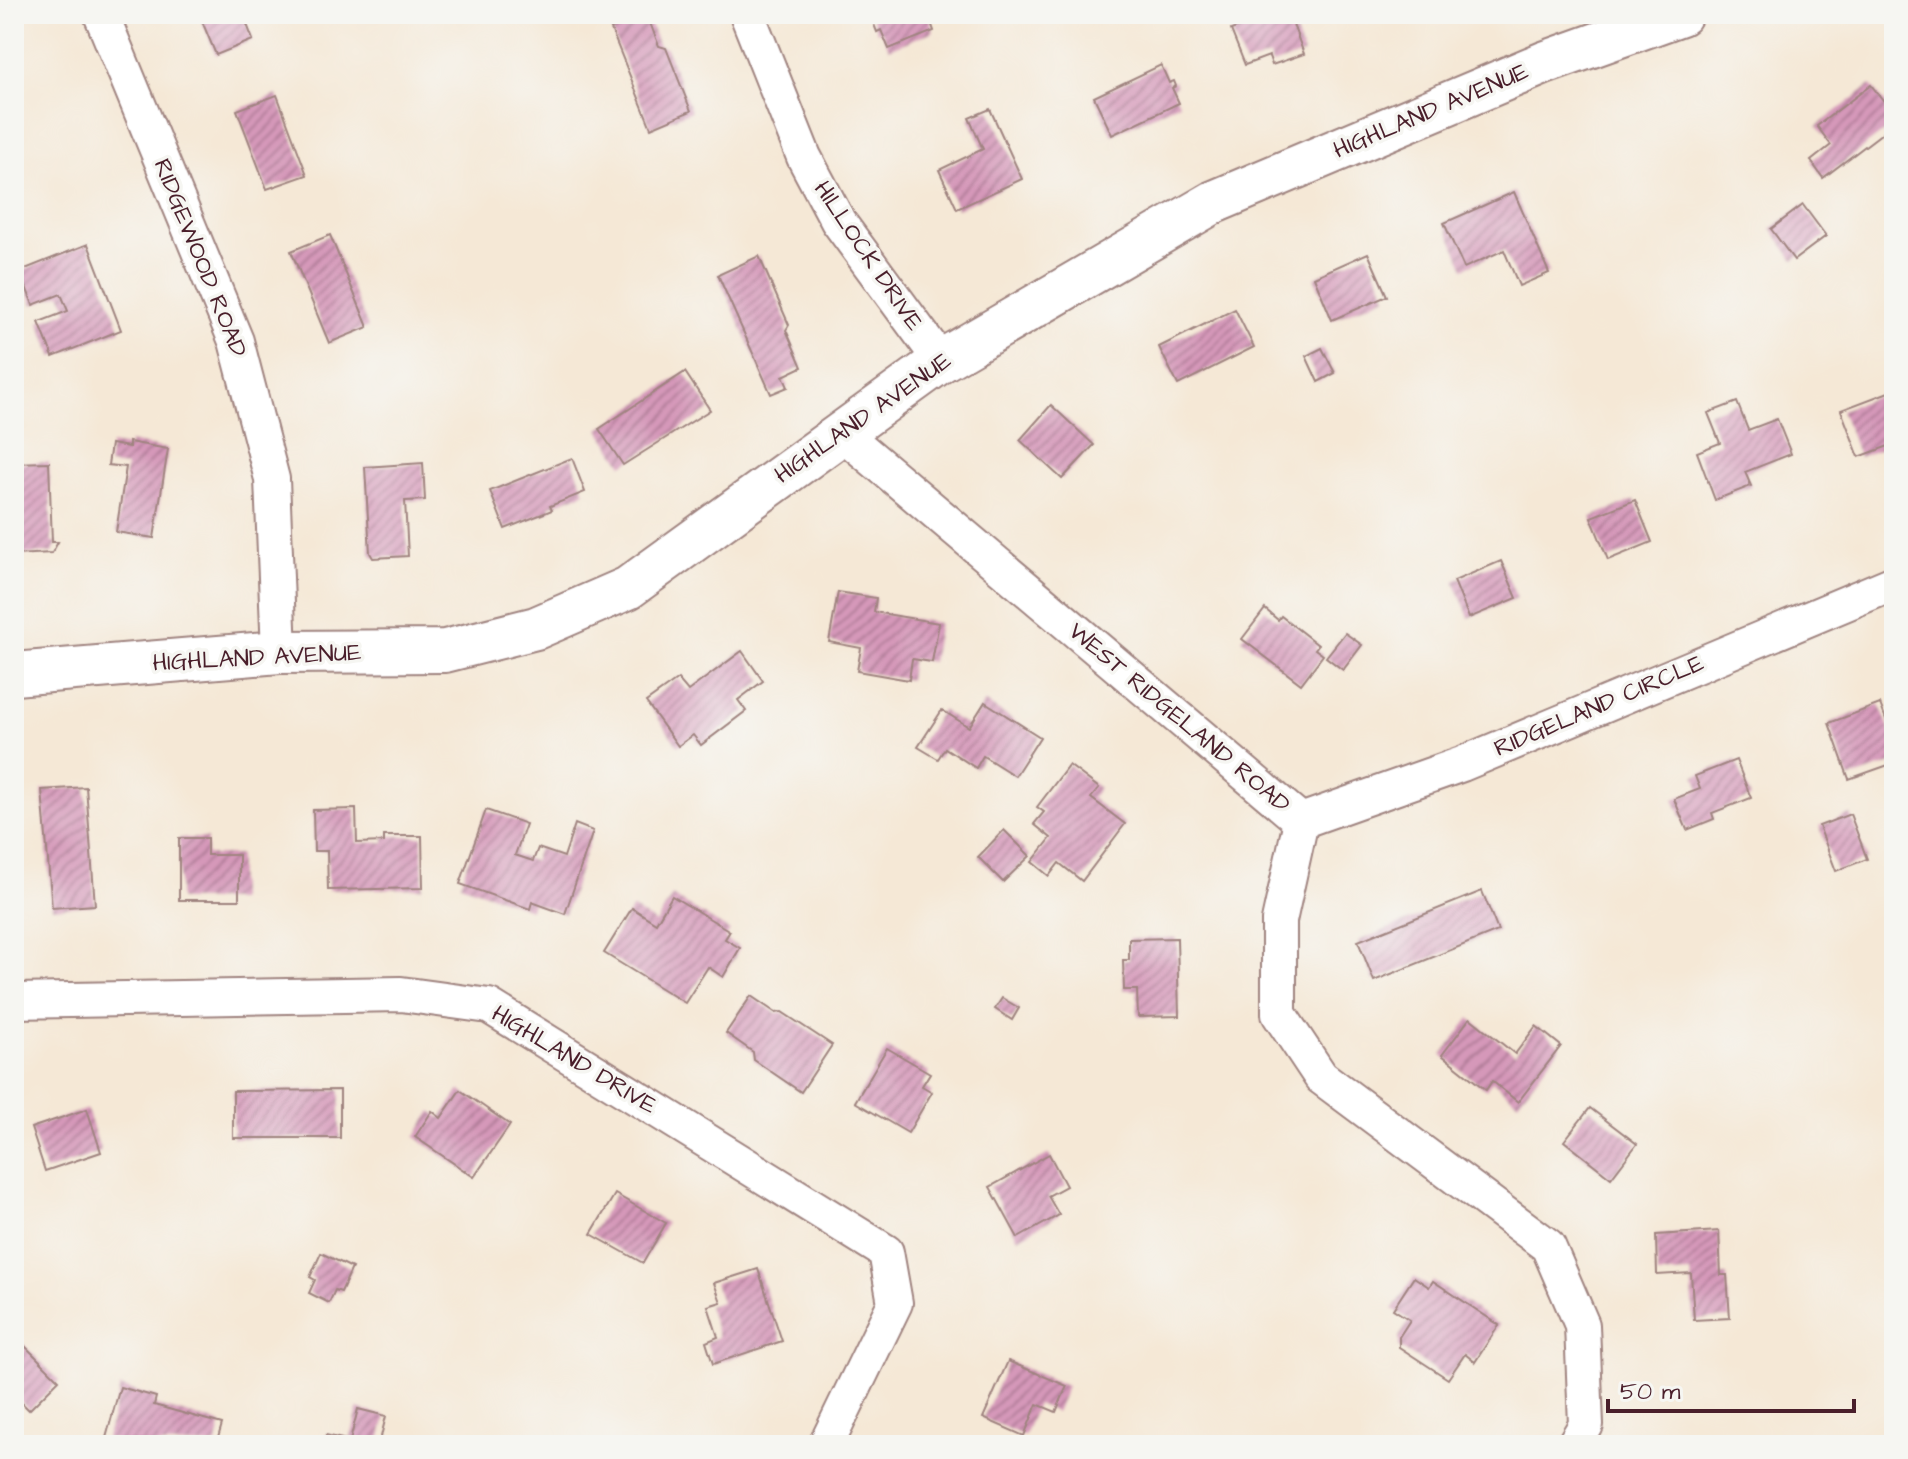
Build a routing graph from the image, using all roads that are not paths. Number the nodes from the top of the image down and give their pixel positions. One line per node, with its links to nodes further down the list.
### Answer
1 (101, 14): 7 (street, RIDGEWOOD ROAD)
2 (747, 14): 4 (street, HILLOCK DRIVE)
3 (1681, 14): 4 (street, HIGHLAND AVENUE)
4 (941, 361): 5 (street, HIGHLAND AVENUE)
5 (842, 433): 7 (street, HIGHLAND AVENUE); 9 (street, WEST RIDGELAND ROAD)
6 (1894, 583): 9 (street, RIDGELAND CIRCLE)
7 (279, 652): 8 (street, HIGHLAND AVENUE)
8 (14, 674)
9 (1301, 821): 12 (street, WEST RIDGELAND ROAD)
10 (14, 1001): 11 (street, HIGHLAND DRIVE)
11 (826, 1445)
12 (1574, 1445)

